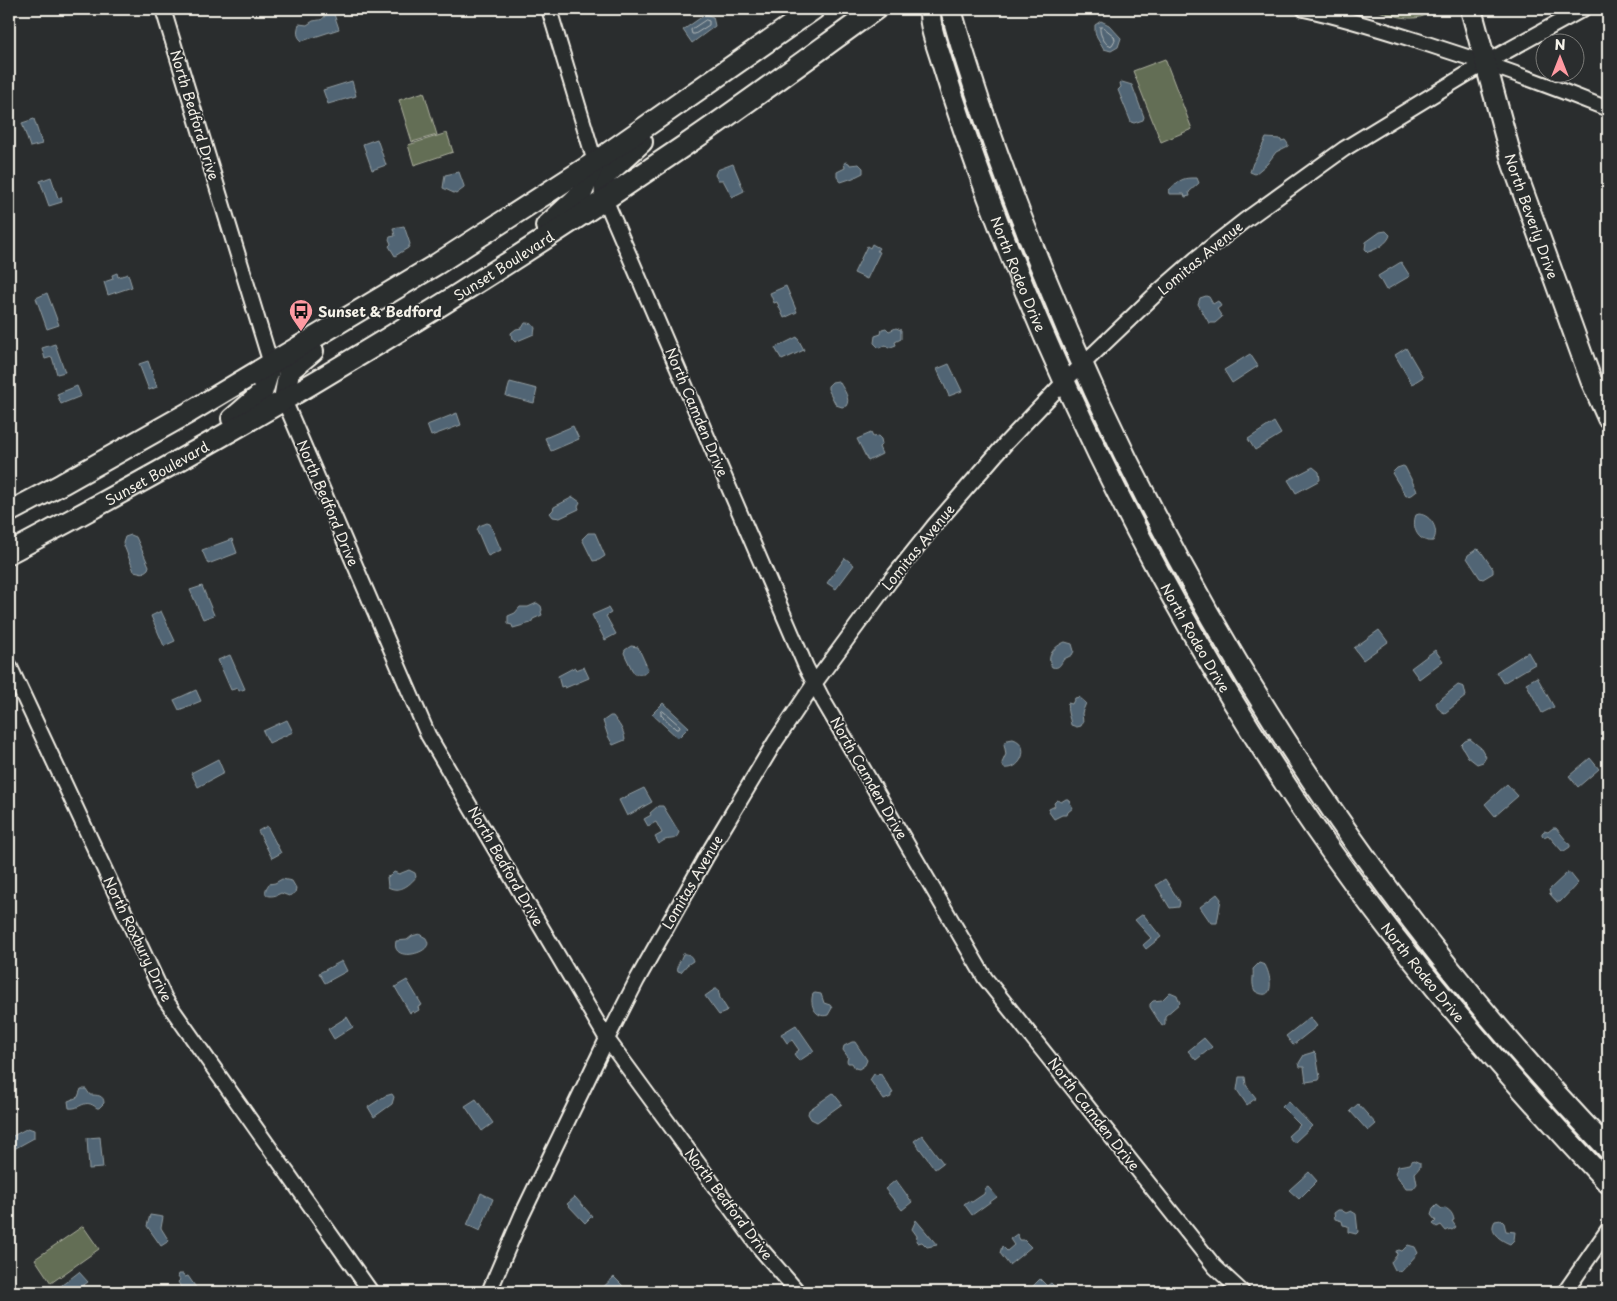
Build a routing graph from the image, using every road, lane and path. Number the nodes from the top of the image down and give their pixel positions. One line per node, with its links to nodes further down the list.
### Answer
1 (164, 9): 17 (street, North Bedford Drive)
2 (549, 9): 13 (street)
3 (814, 9): 11 (street)
4 (876, 9): 14 (street, Sunset Boulevard)
5 (930, 9): 19 (street, North Rodeo Drive)
6 (951, 9): 18 (street, North Rodeo Drive)
7 (1304, 9): 10 (street)
8 (1471, 9): 10 (street, North Beverly Drive)
9 (1583, 9): 10 (street, Lomitas Avenue)
10 (1484, 63): 12 (street); 18 (street, Lomitas Avenue); 21 (street, North Beverly Drive)
11 (694, 92): 13 (street); 14 (street)
12 (1608, 109)
13 (595, 162): 15 (street); 16 (street)
14 (605, 199): 15 (street, Sunset Boulevard); 28 (street, North Camden Drive)
15 (499, 269): 20 (street, Sunset Boulevard)
16 (373, 303): 17 (street); 20 (street)
17 (271, 364): 22 (street); 23 (street)
18 (1082, 364): 19 (street, Lomitas Avenue); 30 (street, North Rodeo Drive)
19 (1064, 382): 28 (street, Lomitas Avenue); 31 (street, North Rodeo Drive)
20 (284, 400): 22 (street, Sunset Boulevard); 29 (street, North Bedford Drive)
21 (1608, 418)
22 (192, 453): 26 (street, Sunset Boulevard)
23 (62, 484): 24 (street); 25 (street)
24 (9, 512)
25 (9, 521)
26 (9, 553)
27 (9, 665): 33 (street, North Roxbury Drive)
28 (814, 684): 29 (street, Lomitas Avenue); 36 (street, North Camden Drive)
29 (607, 1038): 34 (street, Lomitas Avenue); 35 (street, North Bedford Drive)
30 (1608, 1149)
31 (1608, 1183)
32 (1608, 1230): 37 (street)
33 (371, 1292)
34 (489, 1292)
35 (798, 1292)
36 (1242, 1292)
37 (1565, 1292)

